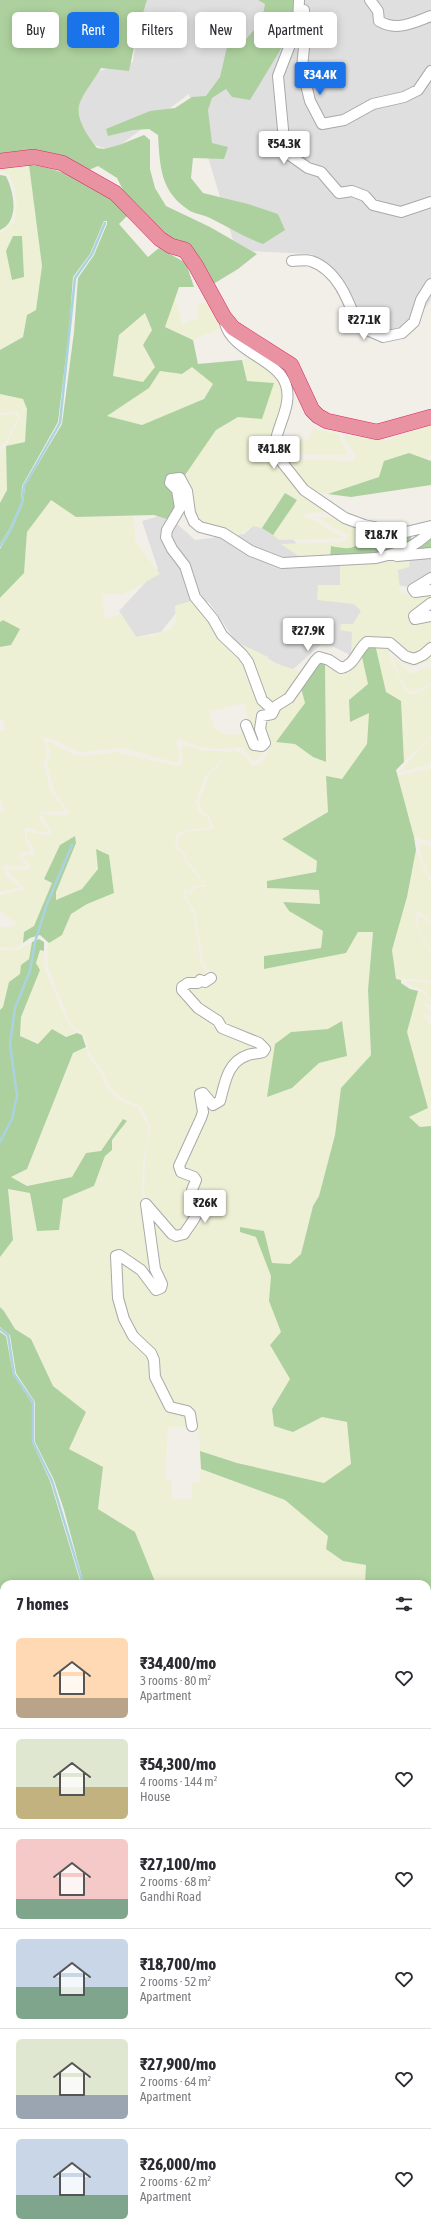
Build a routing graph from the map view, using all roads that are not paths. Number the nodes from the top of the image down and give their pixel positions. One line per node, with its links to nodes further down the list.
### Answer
1 (299, 0): 7 (street)
2 (304, 0): 5 (street)
3 (370, 0): 4 (street)
4 (431, 16)
5 (431, 71)
6 (0, 161): 10 (highway)
7 (431, 202)
8 (292, 261): 9 (street)
9 (431, 284)
10 (224, 317): 11 (highway); 12 (street)
11 (431, 417)
12 (431, 526)
13 (431, 531): 15 (street)
14 (431, 553): 15 (street)
15 (392, 554): 21 (street)
16 (431, 578): 17 (street)
17 (431, 590)
18 (431, 603): 19 (street)
19 (431, 616)
20 (431, 648): 21 (street)
21 (273, 710): 22 (street)
22 (246, 725)
23 (211, 978): 24 (street)
24 (192, 1426)

